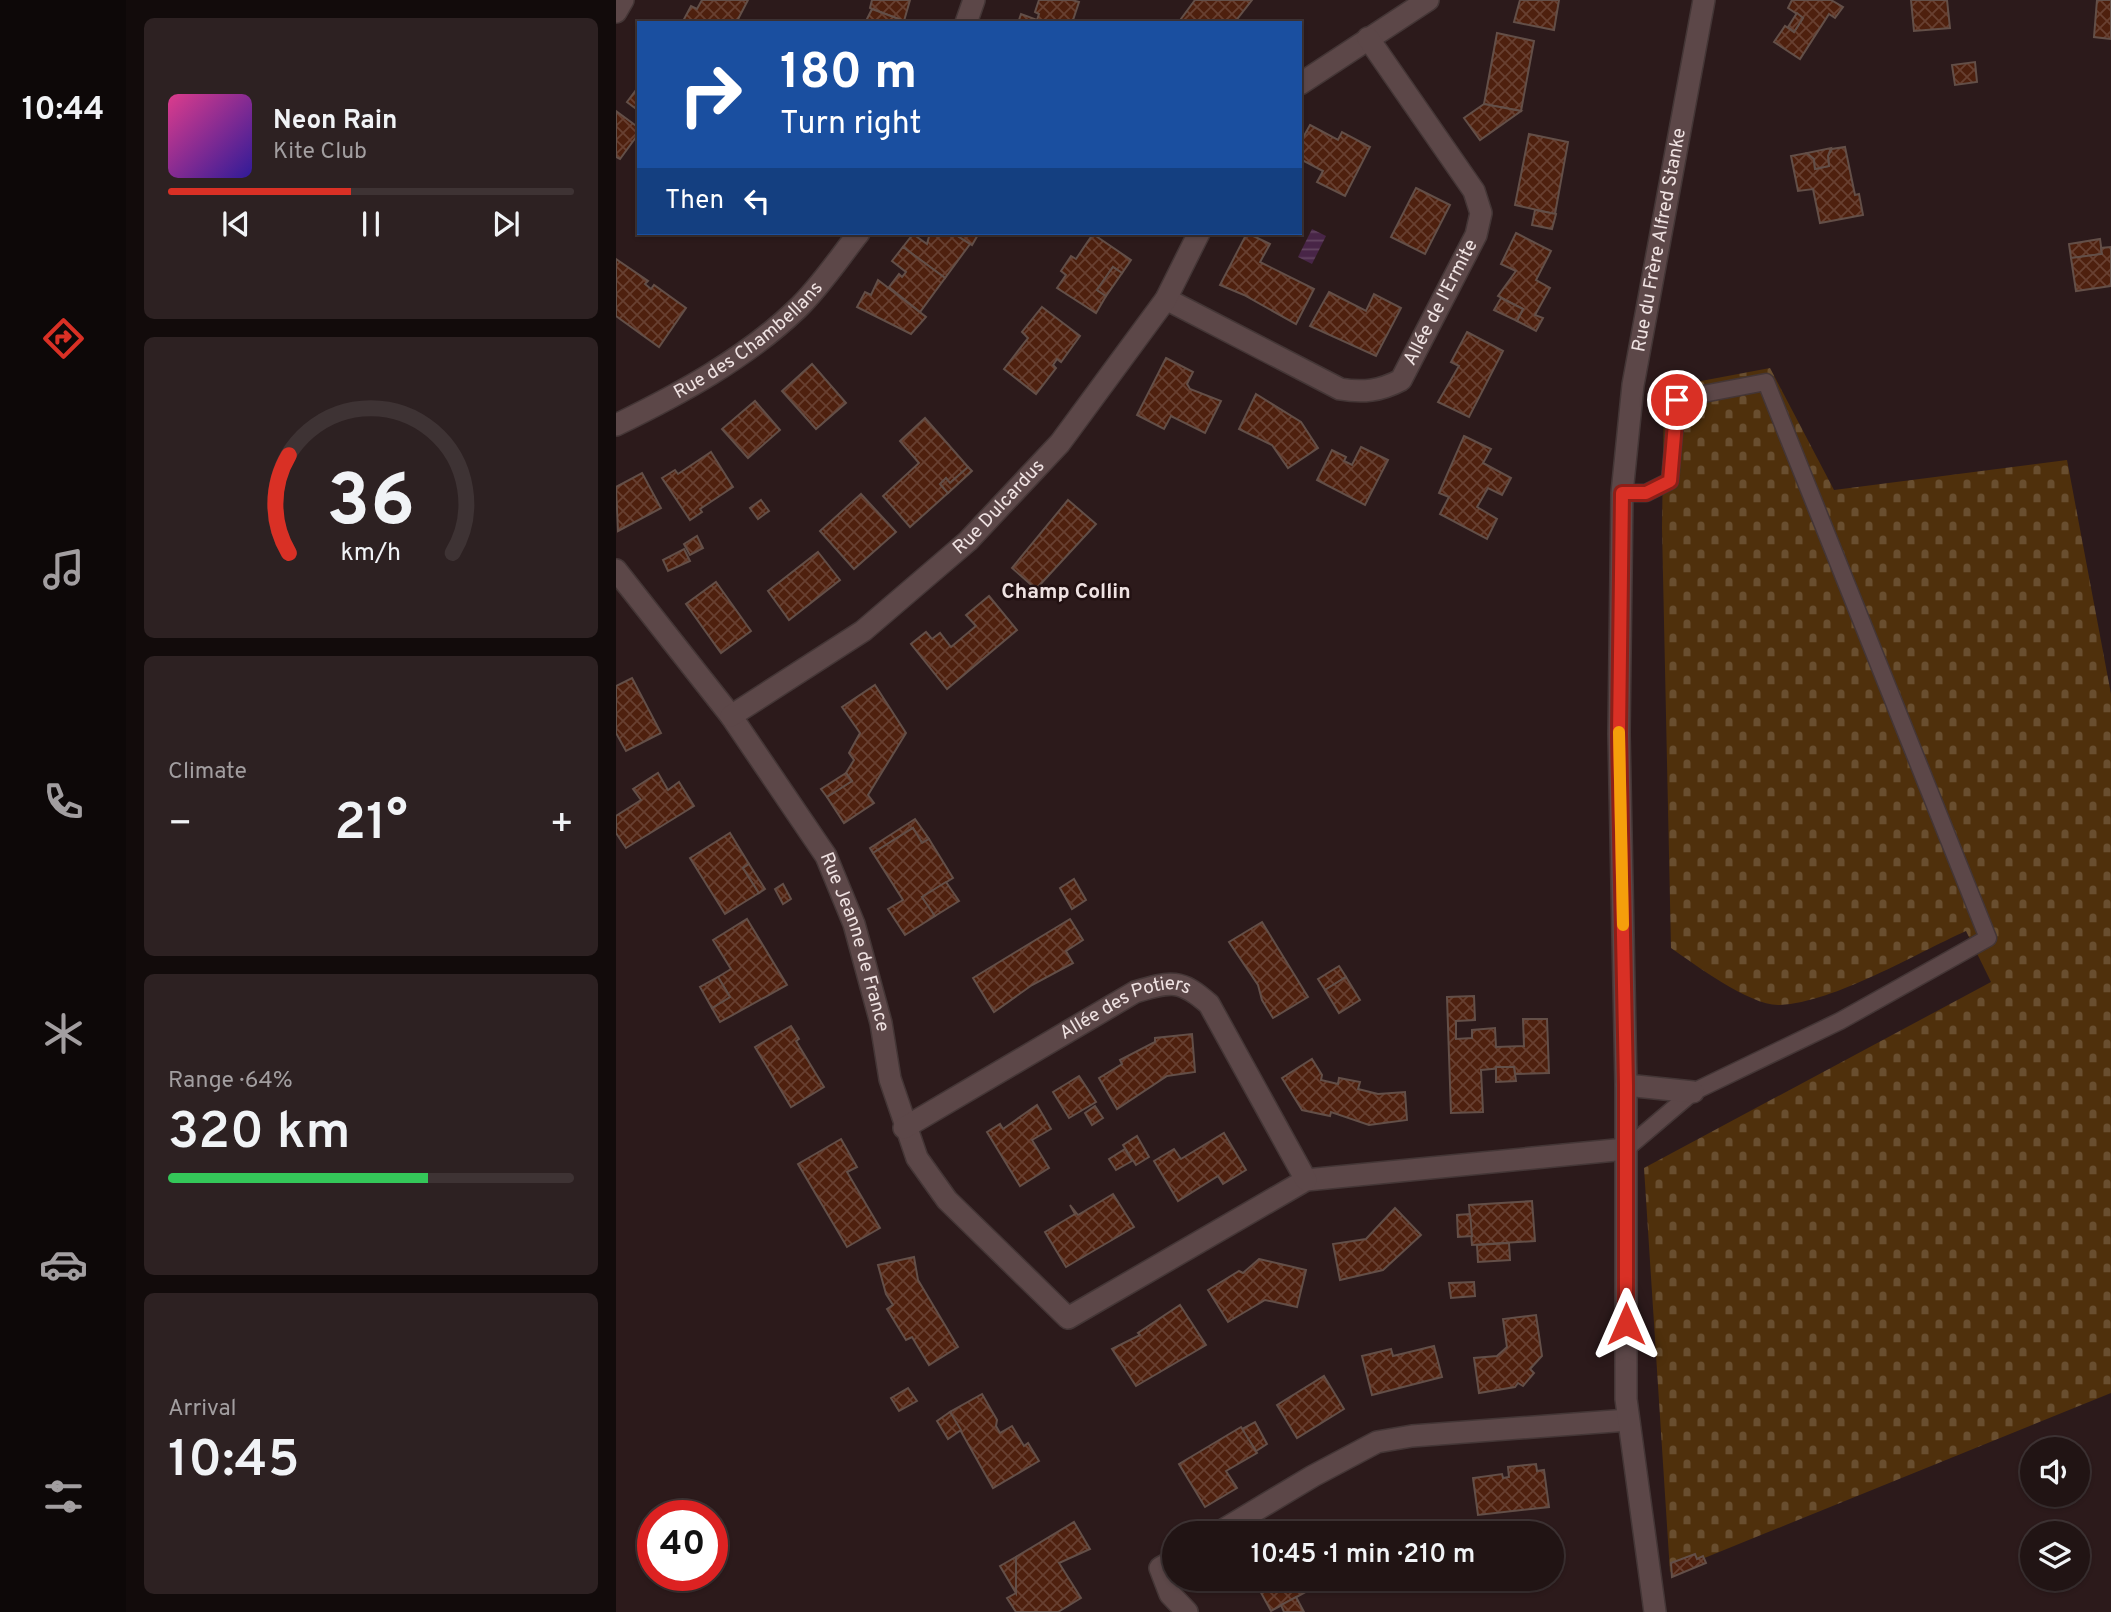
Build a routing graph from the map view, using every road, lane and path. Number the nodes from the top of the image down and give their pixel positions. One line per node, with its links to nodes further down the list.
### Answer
1 (974, 0): 4 (street)
2 (1428, 0): 5 (street)
3 (1704, 0): 11 (street, Rue du Frère Alfred Stanke)
4 (967, 21)
5 (1368, 38): 6 (street); 9 (street, Allée de l'Ermite)
6 (1302, 83)
7 (857, 235): 10 (street, Rue des Chambellans)
8 (1198, 235): 9 (street, Rue Dulcardus)
9 (1166, 299): 13 (street, Rue Dulcardus)
10 (616, 425)
11 (1622, 493): 14 (street, Rue du Frère Alfred Stanke); 15 (lane)
12 (616, 570): 13 (street, Rue Jeanne de France)
13 (730, 716): 16 (street, Rue Jeanne de France)
14 (1626, 1085): 15 (street); 17 (street, Rue du Frère Alfred Stanke)
15 (1693, 1092): 17 (lane)
16 (904, 1128): 18 (street, Rue Jeanne de France); 18 (street, Allée des Potiers)
17 (1626, 1149): 18 (street); 19 (street, Rue du Frère Alfred Stanke)
18 (1306, 1180)
19 (1628, 1420): 20 (street); 23 (street, Rue du Frère Alfred Stanke)
20 (1238, 1521)
21 (1170, 1591): 22 (street)
22 (1187, 1612)
23 (1654, 1612)

